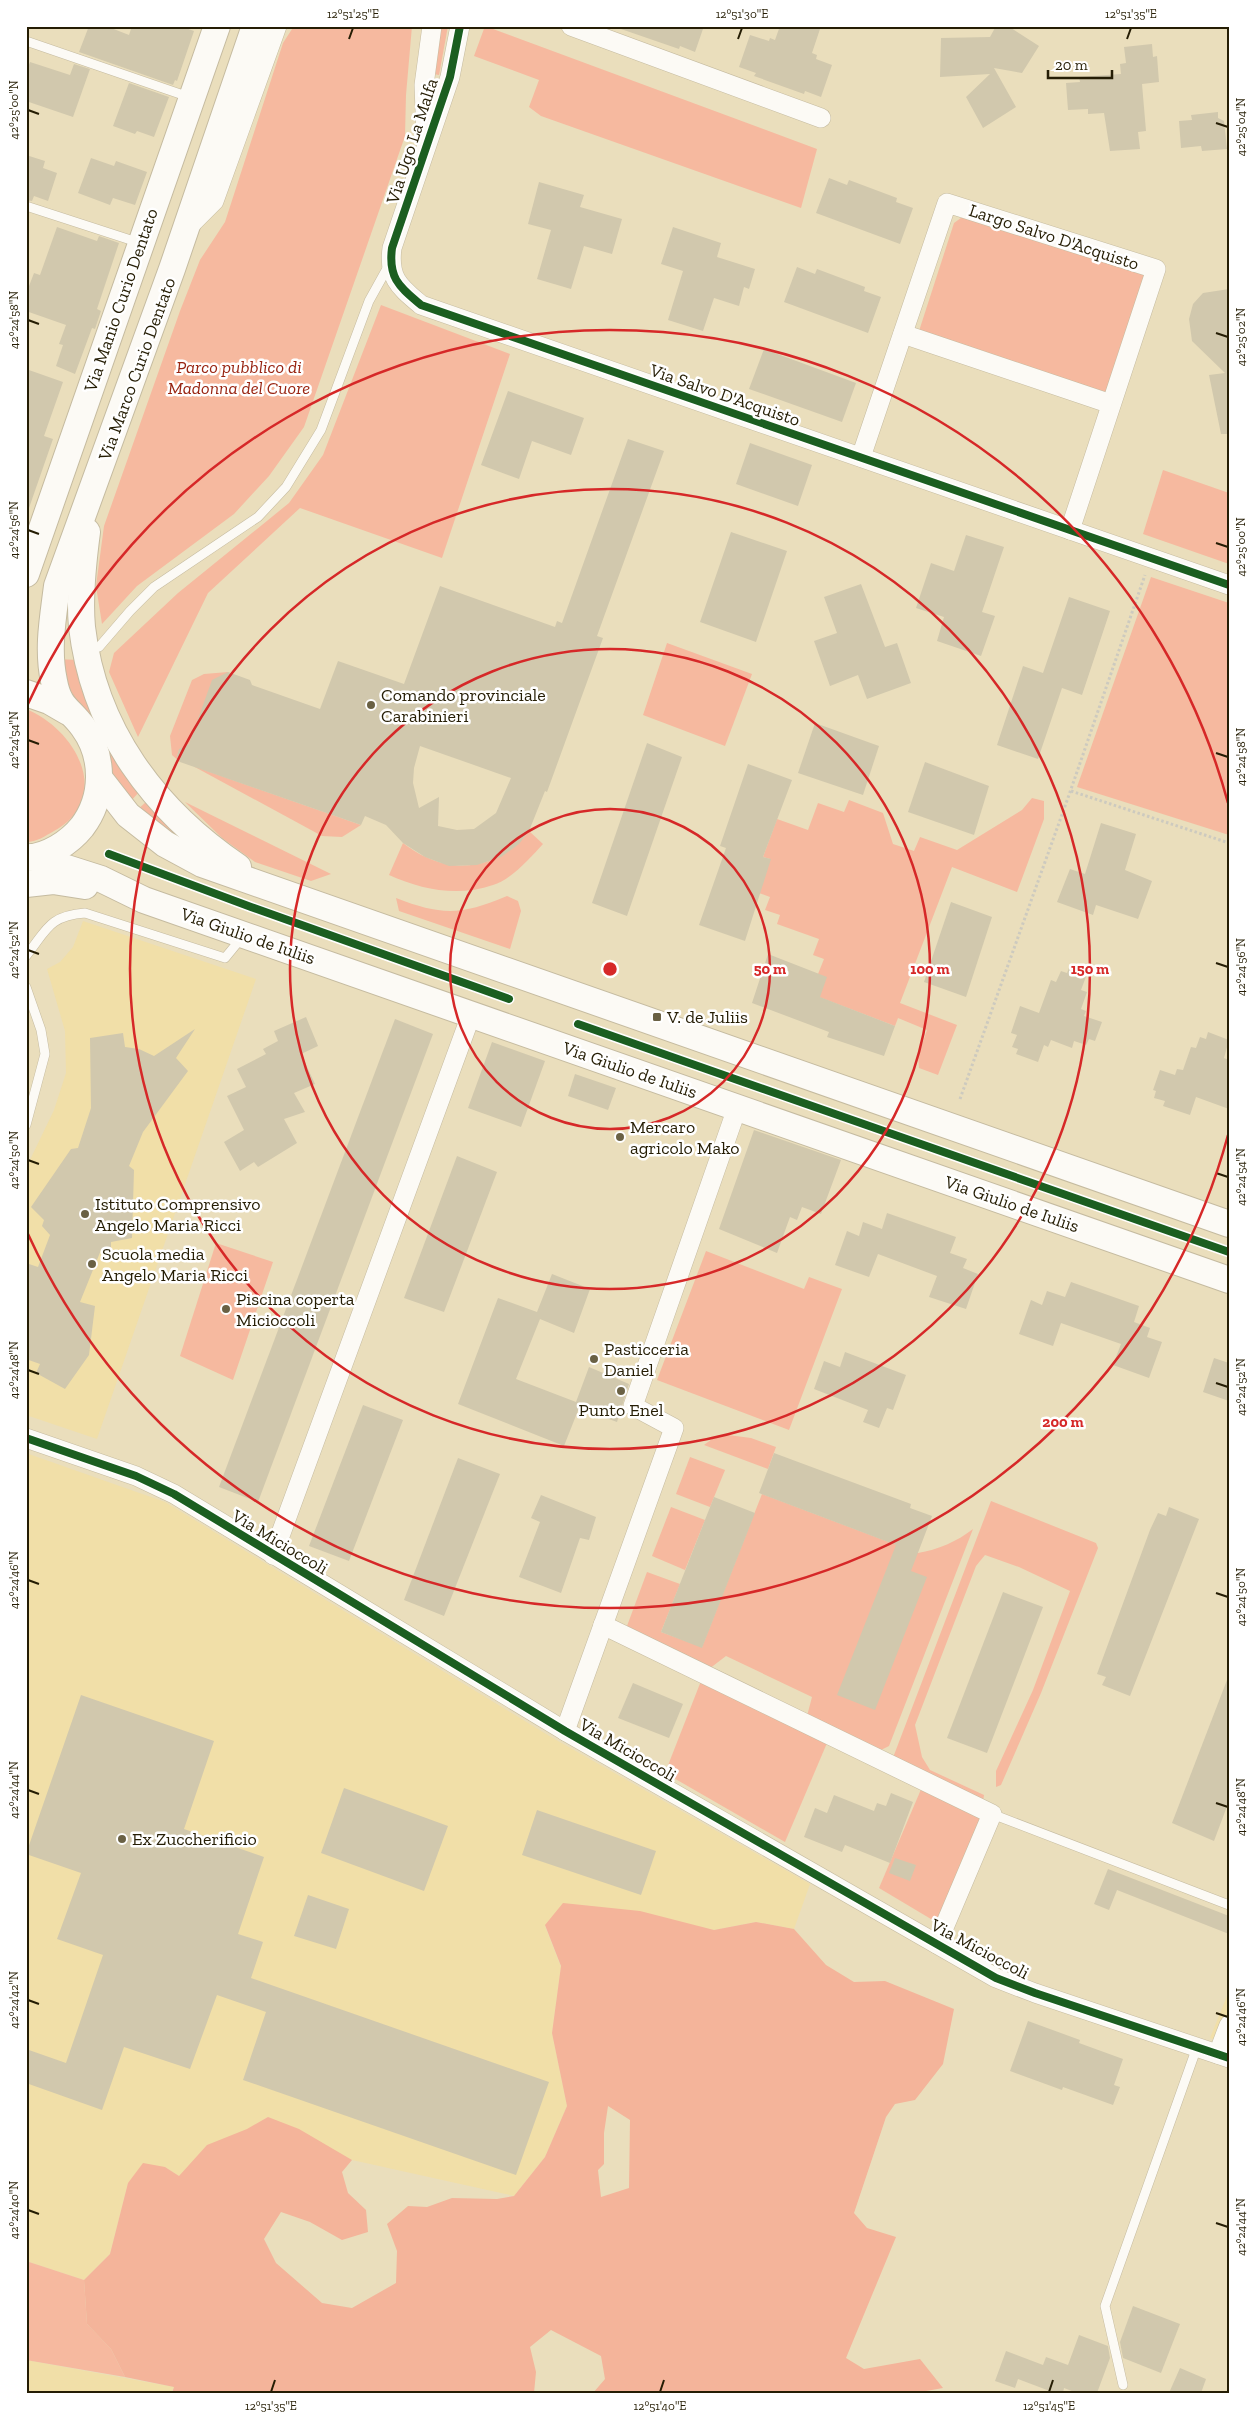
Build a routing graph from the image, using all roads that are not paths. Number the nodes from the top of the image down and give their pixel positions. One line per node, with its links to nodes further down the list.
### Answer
1 (217, 26): 8 (main road, Via Manio Curio Dentato)
2 (255, 26): 12 (main road, Via Marco Curio Dentato)
3 (277, 26): 12 (street)
4 (432, 26): 10 (street)
5 (460, 26): 10 (street, Via Ugo La Malfa)
6 (571, 26): 9 (street)
7 (26, 41): 8 (lane)
8 (191, 97): 13 (main road, Via Manio Curio Dentato)
9 (821, 118)
10 (427, 150): 14 (street, Via Ugo La Malfa)
11 (26, 206): 13 (lane)
12 (186, 229): 18 (main road, Via Marco Curio Dentato)
13 (141, 244): 20 (main road, Via Manio Curio Dentato)
14 (390, 265): 17 (street, Via Salvo D'Acquisto); 22 (lane)
15 (903, 334): 16 (street); 16 (street, Largo Salvo D'Acquisto); 17 (street, Largo Salvo D'Acquisto)
16 (1111, 404): 19 (street, Largo Salvo D'Acquisto)
17 (861, 457): 19 (street, Via Salvo D'Acquisto)
18 (93, 493): 24 (main road, Via Marco Curio Dentato); 28 (main road)
19 (1070, 530): 21 (street, Via Salvo D'Acquisto)
20 (26, 574)
21 (1229, 585)
22 (99, 647)
23 (26, 693): 24 (main road)
24 (68, 712): 25 (main road)
25 (100, 779): 26 (main road); 28 (main road)
26 (29, 857): 29 (main road, Via Giulio de Iuliis)
27 (26, 884): 29 (main road)
28 (268, 886): 36 (main road)
29 (144, 900): 30 (main road, Via Giulio de Iuliis)
30 (244, 935): 31 (lane); 33 (main road, Via Giulio de Iuliis)
31 (26, 956)
32 (26, 987): 35 (lane)
33 (471, 1014): 34 (main road, Via Giulio de Iuliis); 39 (street)
34 (738, 1108): 37 (main road, Via Giulio de Iuliis); 40 (street)
35 (26, 1125)
36 (1229, 1224)
37 (1229, 1280)
38 (26, 1438): 39 (street, Via Micioccoli)
39 (273, 1555): 41 (street, Via Micioccoli)
40 (603, 1625): 41 (street); 42 (street)
41 (565, 1730): 44 (street, Via Micioccoli)
42 (992, 1814): 43 (lane); 44 (street)
43 (1229, 1905)
44 (938, 1944): 46 (street, Via Micioccoli)
45 (1229, 2025): 47 (street)
46 (1197, 2047): 47 (street, Via Micioccoli); 48 (lane)
47 (1223, 2056)
48 (1123, 2386)

